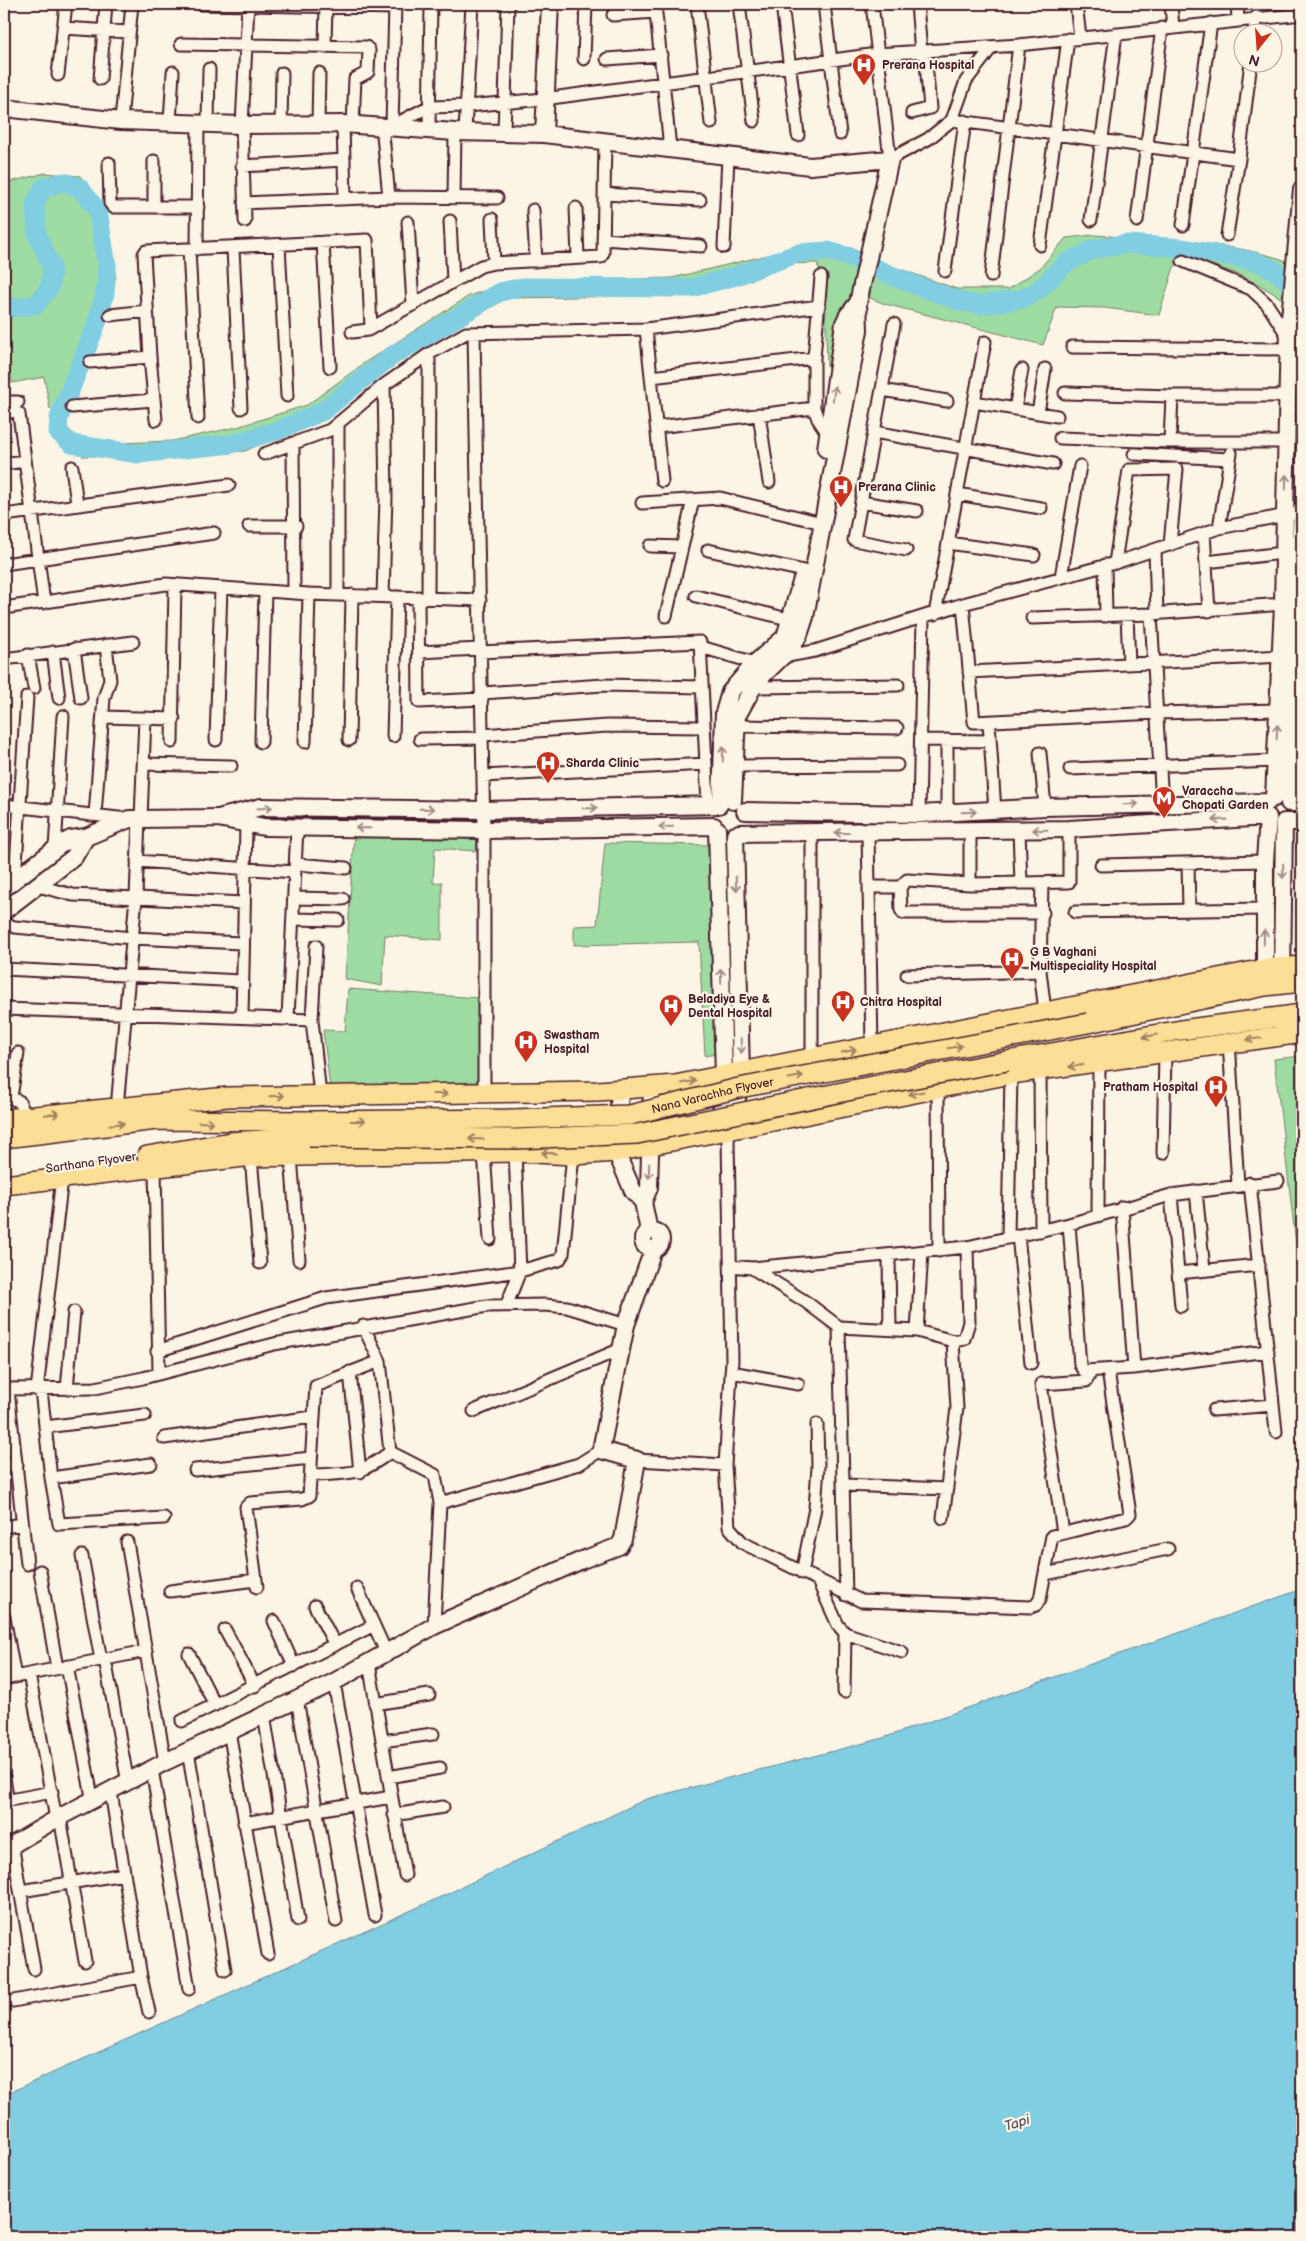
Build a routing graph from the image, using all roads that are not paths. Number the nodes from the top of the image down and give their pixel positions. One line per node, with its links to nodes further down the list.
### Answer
1 (66, 4): 29 (street)
2 (106, 4): 31 (street)
3 (132, 4): 32 (street)
4 (201, 4): 19 (street)
5 (431, 4): 61 (street)
6 (472, 4): 60 (street)
7 (508, 4): 59 (street)
8 (550, 4): 58 (street)
9 (586, 4): 44 (street)
10 (697, 4): 56 (street)
11 (738, 4): 50 (street)
12 (782, 4): 47 (street)
13 (824, 4): 46 (street)
14 (872, 4): 42 (street)
15 (917, 4): 41 (street)
16 (1076, 4): 34 (street)
17 (1171, 4): 30 (street)
18 (1237, 4): 26 (street)
19 (248, 5): 20 (street); 38 (street)
20 (326, 5): 21 (street); 39 (street)
21 (395, 6): 75 (street)
22 (655, 8): 24 (street); 43 (street)
23 (1302, 14): 25 (street)
24 (613, 15)
25 (1256, 17): 26 (street); 27 (street)
26 (1238, 20): 28 (street)
27 (1255, 22)
28 (1211, 23): 30 (street); 88 (street)
29 (63, 28): 31 (street); 54 (street)
30 (1167, 28): 33 (street); 86 (street)
31 (104, 30): 32 (street); 55 (street)
32 (129, 32): 65 (street)
33 (1116, 34): 34 (street); 84 (street)
34 (1080, 38): 35 (street)
35 (1068, 40): 37 (street); 80 (street)
36 (181, 44): 38 (street)
37 (1019, 45): 40 (street); 76 (street)
38 (246, 46): 39 (street); 73 (street)
39 (325, 46): 72 (street)
40 (992, 47): 41 (street); 64 (street)
41 (923, 52): 42 (street); 63 (street)
42 (877, 54): 46 (street); 90 (street)
43 (660, 55): 45 (street); 57 (street)
44 (584, 59)
45 (607, 59)
46 (831, 61): 47 (street); 82 (street)
47 (789, 66): 50 (street); 83 (street)
48 (209, 69): 69 (street)
49 (172, 72): 68 (street)
50 (748, 72): 56 (street); 66 (street)
51 (1249, 72): 91 (street)
52 (282, 73): 74 (street)
53 (319, 73): 71 (street)
54 (58, 75)
55 (100, 79)
56 (706, 79): 57 (street); 70 (street)
57 (664, 85): 58 (street); 87 (street)
58 (544, 99): 59 (street); 81 (street)
59 (505, 103): 60 (street); 79 (street)
60 (468, 106): 61 (street); 78 (street)
61 (428, 107): 75 (street); 77 (street)
62 (4, 108): 65 (street)
63 (912, 113)
64 (952, 120): 67 (street); 90 (street)
65 (121, 121): 68 (street)
66 (754, 121)
67 (965, 121): 76 (street); 128 (street)
68 (170, 122): 69 (street)
69 (203, 123): 73 (street); 105 (street)
70 (711, 123)
71 (318, 124): 72 (street); 74 (street)
72 (348, 124): 75 (street); 92 (street)
73 (242, 125): 74 (street); 95 (street)
74 (280, 125)
75 (387, 126): 77 (street); 98 (street)
76 (1010, 127): 80 (street); 129 (street)
77 (429, 129): 78 (street)
78 (460, 131): 79 (street); 100 (street)
79 (504, 132): 81 (street)
80 (1056, 132): 84 (street); 119 (street)
81 (544, 134): 85 (street)
82 (840, 134)
83 (798, 135)
84 (1102, 140): 86 (street); 109 (street)
85 (605, 141): 87 (street); 97 (street)
86 (1148, 147): 88 (street); 112 (street)
87 (670, 148): 89 (street)
88 (1193, 152): 91 (street); 114 (street)
89 (728, 156): 90 (street); 121 (street)
90 (890, 159): 132 (street)
91 (1239, 159): 115 (street)
92 (344, 160): 95 (street); 99 (street)
93 (154, 161): 104 (street)
94 (109, 163): 104 (street)
95 (242, 166): 103 (street)
96 (1302, 189): 142 (street)
97 (605, 194): 102 (street); 116 (street)
98 (389, 197): 99 (street); 100 (street)
99 (345, 198): 103 (street)
100 (454, 198): 101 (street)
101 (497, 198)
102 (700, 200)
103 (244, 204): 110 (street)
104 (154, 207): 105 (street)
105 (198, 207): 123 (street)
106 (576, 208): 124 (street)
107 (533, 210): 125 (street)
108 (492, 219): 127 (street)
109 (1091, 220)
110 (245, 221)
111 (450, 221): 131 (street)
112 (1137, 221)
113 (408, 222): 133 (street)
114 (1183, 225)
115 (1227, 235)
116 (603, 239): 120 (street); 124 (street)
117 (323, 242): 118 (street); 138 (street); 149 (street)
118 (279, 245): 122 (street); 156 (street)
119 (1040, 245)
120 (701, 246)
121 (724, 247)
122 (233, 248): 123 (street); 165 (street)
123 (193, 250): 135 (street); 172 (street)
124 (578, 257): 125 (street)
125 (536, 261): 127 (street)
126 (1183, 261): 142 (street)
127 (494, 263): 131 (street)
128 (945, 271)
129 (991, 276)
130 (821, 277): 134 (street)
131 (453, 281): 133 (street)
132 (859, 299): 177 (street, one-way to 132); 264 (street)
133 (413, 305): 138 (street)
134 (819, 306): 139 (street); 147 (street)
135 (147, 311): 136 (street); 146 (street)
136 (110, 315)
137 (894, 324): 154 (street)
138 (371, 328): 140 (street)
139 (646, 329): 141 (street); 152 (street)
140 (352, 332)
141 (474, 334): 145 (street); 240 (street)
142 (1289, 339): 144 (street); 158 (street)
143 (985, 342): 163 (street)
144 (1072, 347)
145 (429, 354): 153 (street); 239 (street)
146 (150, 357): 148 (street); 159 (street)
147 (814, 358): 152 (street); 166 (street)
148 (90, 362)
149 (330, 367)
150 (1045, 369): 169 (street)
151 (1022, 370): 167 (street)
152 (651, 377): 175 (street)
153 (384, 385): 174 (street); 236 (street)
154 (882, 390): 160 (street); 176 (street)
155 (1065, 393): 157 (street)
156 (287, 396)
157 (1172, 396): 158 (street); 179 (street)
158 (1288, 396): 181 (street)
159 (153, 400): 164 (street); 173 (street)
160 (947, 401)
161 (4, 402): 162 (street)
162 (18, 402)
163 (974, 402): 167 (street); 183 (street)
164 (72, 407)
165 (241, 408)
166 (814, 408): 170 (street); 177 (street)
167 (1015, 409): 169 (street)
168 (4, 413): 187 (street)
169 (1038, 413): 171 (street)
170 (759, 414): 175 (street); 193 (street)
171 (1057, 416)
172 (198, 418)
173 (156, 420)
174 (338, 425): 182 (street); 234 (street)
175 (658, 427): 192 (street)
176 (874, 432): 183 (street); 197 (street)
177 (828, 434): 207 (street)
178 (1060, 438): 179 (street)
179 (1170, 442): 180 (street)
180 (1233, 442): 181 (street); 186 (street)
181 (1287, 442): 205 (street, one-way to 181)
182 (293, 443): 184 (street); 209 (street)
183 (966, 448): 189 (street); 195 (street)
184 (264, 454)
185 (1134, 454): 186 (street)
186 (1230, 459): 210 (street)
187 (24, 461): 188 (street); 202 (street)
188 (4, 464)
189 (1053, 464)
190 (72, 466): 199 (street)
191 (1080, 466): 227 (street)
192 (662, 481)
193 (769, 482)
194 (229, 485): 199 (street)
195 (957, 494): 200 (street); 213 (street)
196 (693, 500): 198 (street); 207 (street); 216 (street)
197 (861, 502): 203 (street); 218 (street)
198 (642, 503)
199 (77, 504): 202 (street)
200 (1041, 508)
201 (1302, 509): 204 (street)
202 (31, 511): 206 (street); 222 (street)
203 (916, 511)
204 (1302, 513): 205 (street); 228 (street)
205 (1285, 514): 210 (street); 220 (street)
206 (4, 515)
207 (814, 521): 226 (street)
208 (249, 526): 209 (street)
209 (296, 526): 232 (street)
210 (1219, 528): 211 (street)
211 (1204, 532): 214 (street); 223 (street)
212 (214, 533): 222 (street)
213 (948, 543): 221 (street); 247 (street)
214 (1170, 545): 219 (street); 225 (street)
215 (650, 546): 216 (street)
216 (682, 547): 249 (street)
217 (708, 550): 226 (street)
218 (906, 550)
219 (1155, 550): 225 (street); 246 (street)
220 (1284, 553): 223 (street); 243 (street)
221 (1034, 555)
222 (38, 560): 224 (street); 241 (street)
223 (1206, 562): 245 (street)
224 (4, 564)
225 (1110, 564): 227 (street); 250 (street)
226 (804, 571): 253 (street)
227 (1061, 577): 242 (street)
228 (1300, 583): 254 (street)
229 (175, 585): 230 (street); 241 (street); 282 (street)
230 (220, 588): 231 (street); 290 (street)
231 (265, 591): 232 (street); 296 (street)
232 (294, 593): 233 (street)
233 (309, 594): 234 (street); 297 (street)
234 (338, 595): 235 (street)
235 (352, 595): 236 (street); 291 (street)
236 (383, 596): 238 (street)
237 (696, 596): 253 (street)
238 (397, 597): 239 (street); 287 (street)
239 (423, 598): 240 (street); 261 (street)
240 (480, 600): 259 (street)
241 (44, 603): 244 (street)
242 (963, 604): 247 (street); 269 (street)
243 (1283, 604): 245 (street); 263 (street)
244 (4, 608)
245 (1209, 610): 246 (street)
246 (1154, 613): 248 (street); 267 (street)
247 (934, 614): 251 (street)
248 (1126, 615): 250 (street); 268 (street)
249 (666, 616)
250 (1106, 616): 252 (street)
251 (923, 618): 264 (street); 292 (street)
252 (1032, 618)
253 (792, 620): 266 (street)
254 (1299, 627): 270 (street)
255 (133, 642): 256 (street)
256 (106, 645): 258 (street); 280 (street)
257 (701, 647): 259 (street); 266 (street); 272 (street)
258 (74, 649): 260 (street); 276 (street)
259 (480, 651): 261 (street); 274 (street)
260 (53, 652): 262 (street); 275 (street)
261 (418, 652): 274 (street)
262 (28, 655): 265 (street); 311 (street)
263 (1281, 656): 267 (street); 277 (street)
264 (782, 657): 273 (street)
265 (4, 659)
266 (755, 662): 309 (street, one-way to 266)
267 (1154, 663): 268 (street); 278 (street)
268 (1129, 664): 269 (street)
269 (970, 672): 283 (street)
270 (1299, 675): 313 (street)
271 (898, 685): 273 (street)
272 (702, 687): 274 (street); 285 (street)
273 (754, 687): 284 (street)
274 (482, 696): 288 (street)
275 (59, 698)
276 (81, 698)
277 (1278, 710): 278 (street); 299 (street, one-way to 277)
278 (1157, 713): 283 (street); 302 (street)
279 (64, 716): 314 (street)
280 (103, 717): 281 (street); 318 (street)
281 (145, 718): 282 (street); 300 (street)
282 (174, 719): 295 (street)
283 (988, 722): 294 (street)
284 (737, 726): 286 (street); 305 (street)
285 (704, 727): 288 (street); 301 (street)
286 (897, 728)
287 (393, 736)
288 (483, 737): 289 (street); 307 (street)
289 (420, 739)
290 (216, 740)
291 (349, 740)
292 (921, 740): 293 (street); 319 (street)
293 (947, 740): 294 (street); 317 (street)
294 (990, 740): 316 (street)
295 (172, 742)
296 (261, 742)
297 (305, 742)
298 (1040, 754): 312 (street)
299 (1276, 761): 302 (street); 313 (street)
300 (144, 764): 304 (street); 321 (street)
301 (706, 764): 307 (street); 309 (street)
302 (1160, 764): 306 (street); 308 (street)
303 (897, 765): 305 (street)
304 (231, 766)
305 (735, 766): 309 (street)
306 (1070, 769)
307 (484, 776): 315 (street)
308 (1162, 804): 312 (street, one-way to 308); 313 (street)
309 (725, 805): 315 (street, one-way to 309); 319 (street); 325 (street); 332 (street)
310 (4, 806): 311 (street)
311 (20, 806): 314 (street); 344 (street)
312 (1045, 807): 316 (street)
313 (1281, 808): 322 (street); 327 (street, one-way to 327); 336 (street); 369 (street, one-way to 369)
314 (58, 810): 318 (street); 334 (street)
315 (484, 810): 320 (street, one-way to 315); 326 (street)
316 (995, 811): 317 (street, one-way to 316)
317 (947, 813): 319 (street)
318 (95, 814): 321 (street)
319 (919, 814)
320 (218, 818): 321 (street); 323 (street)
321 (137, 819): 333 (street); 335 (street)
322 (1302, 822)
323 (246, 824): 324 (street); 341 (street)
324 (297, 827): 326 (street, one-way to 324); 339 (street)
325 (716, 828): 326 (street, one-way to 326); 332 (street); 393 (street, one-way to 325)
326 (484, 830): 397 (street)
327 (1070, 830): 328 (street, one-way to 328); 343 (street)
328 (1019, 831): 329 (street); 342 (street)
329 (970, 832): 331 (street); 345 (street)
330 (812, 833): 331 (street, one-way to 330); 332 (street); 389 (street)
331 (868, 833): 347 (street)
332 (737, 834): 393 (street, one-way to 393)
333 (86, 837): 334 (street); 346 (street)
334 (55, 849): 344 (street)
335 (137, 861): 341 (street); 349 (street)
336 (1266, 861): 337 (street); 353 (street)
337 (1188, 864): 338 (street); 354 (street)
338 (1101, 866)
339 (295, 868): 340 (street); 341 (street); 350 (street)
340 (346, 868)
341 (245, 869): 352 (street)
342 (1021, 883): 343 (street); 345 (street)
343 (1042, 883): 357 (street)
344 (9, 884)
345 (970, 884): 348 (street)
346 (38, 886): 349 (street); 355 (street)
347 (869, 887): 348 (street); 386 (street)
348 (900, 887): 357 (street)
349 (136, 897): 352 (street); 361 (street)
350 (294, 898): 351 (street); 358 (street)
351 (343, 899)
352 (244, 903): 362 (street)
353 (1265, 909): 354 (street); 369 (street, one-way to 353)
354 (1189, 910): 356 (street)
355 (4, 911)
356 (1075, 912)
357 (1043, 913): 366 (street)
358 (293, 919): 359 (street); 381 (street)
359 (338, 920)
360 (4, 924): 361 (street)
361 (132, 938): 362 (street); 367 (street)
362 (242, 942): 370 (street)
363 (316, 946): 382 (street)
364 (1302, 966): 369 (main road)
365 (4, 969): 367 (street)
366 (1040, 971): 368 (street); 377 (street)
367 (130, 974): 370 (street); 378 (street)
368 (907, 975)
369 (1273, 976): 371 (main road); 373 (main road); 375 (main road)
370 (241, 981): 380 (street)
371 (1302, 982)
372 (1302, 992): 373 (main road)
373 (1196, 999): 375 (main road)
374 (1302, 1002): 383 (main road)
375 (1135, 1003): 377 (main road); 407 (main road, Nana Varachha Flyover, one-way to 375, bridge)
376 (4, 1009): 378 (street)
377 (1045, 1011): 386 (main road)
378 (126, 1014): 380 (street); 402 (street)
379 (1302, 1014): 383 (main road)
380 (242, 1017): 381 (street)
381 (288, 1018): 382 (street)
382 (312, 1020): 398 (street)
383 (1181, 1030): 391 (main road, one-way to 391)
384 (1302, 1033): 385 (main road, one-way to 385)
385 (1229, 1042): 388 (main road); 427 (street)
386 (872, 1046): 389 (main road, one-way to 386)
387 (18, 1053): 399 (street)
388 (1165, 1053): 390 (main road); 416 (street)
389 (812, 1059): 393 (main road)
390 (1099, 1062): 391 (main road, one-way to 391); 432 (street)
391 (1040, 1063): 392 (main road, Nana Varachha Flyover); 434 (street)
392 (1009, 1068): 395 (main road); 407 (main road, Nana Varachha Flyover, one-way to 407, bridge); 435 (street)
393 (733, 1075): 394 (main road, one-way to 393); 408 (street)
394 (652, 1088): 396 (main road); 411 (street)
395 (938, 1089): 408 (main road, one-way to 408); 438 (street)
396 (620, 1091): 397 (main road); 415 (street)
397 (484, 1094): 398 (main road, one-way to 397)
398 (320, 1095): 400 (main road, one-way to 398)
399 (7, 1096): 403 (street)
400 (228, 1097): 401 (main road); 406 (main road)
401 (183, 1102): 402 (main road); 405 (main road)
402 (117, 1108): 403 (main road, one-way to 402)
403 (26, 1117): 404 (main road)
404 (4, 1119)
405 (157, 1120): 406 (main road, Nana Varachha Flyover, one-way to 406); 409 (main road, one-way to 405)
406 (282, 1121): 407 (main road, Nana Varachha Flyover)
407 (309, 1129): 410 (main road, Nana Varachha Flyover)
408 (727, 1132): 411 (main road); 444 (street)
409 (4, 1138)
410 (231, 1142): 412 (main road, Sarthana Flyover); 420 (main road)
411 (650, 1144): 415 (main road); 430 (street, one-way to 430)
412 (178, 1151): 420 (main road); 422 (main road, Sarthana Flyover)
413 (484, 1152): 414 (main road); 418 (main road); 436 (street)
414 (515, 1152): 417 (main road, one-way to 414); 447 (street)
415 (616, 1152): 417 (main road); 430 (street)
416 (1163, 1153)
417 (573, 1155): 447 (street)
418 (291, 1156): 419 (main road); 441 (street)
419 (251, 1157): 420 (main road); 442 (street)
420 (203, 1161): 421 (main road)
421 (154, 1167): 423 (main road); 459 (street)
422 (4, 1174)
423 (62, 1178): 426 (main road); 472 (street)
424 (1278, 1181): 425 (street)
425 (1250, 1183): 427 (street); 443 (street)
426 (4, 1184)
427 (1238, 1185): 428 (street)
428 (1196, 1190): 429 (street); 446 (street)
429 (1171, 1195): 431 (street); 448 (street)
430 (643, 1202): 452 (street)
431 (1122, 1207): 432 (street); 463 (street)
432 (1098, 1214): 433 (street)
433 (1069, 1224): 434 (street); 467 (street)
434 (1040, 1231): 435 (street)
435 (1013, 1236): 437 (street); 462 (street)
436 (490, 1239)
437 (966, 1247): 438 (street); 457 (street)
438 (939, 1251): 439 (street)
439 (922, 1252): 440 (street); 456 (street)
440 (889, 1256): 445 (street); 455 (street)
441 (299, 1260)
442 (260, 1263)
443 (1259, 1265): 446 (street); 460 (street)
444 (730, 1266): 445 (street); 466 (street)
445 (752, 1268): 454 (street)
446 (1204, 1270): 448 (street)
447 (520, 1271): 449 (street); 459 (street)
448 (1178, 1273): 450 (street)
449 (507, 1304): 452 (street); 453 (street)
450 (1181, 1306)
451 (74, 1312): 470 (street)
452 (626, 1325): 458 (street)
453 (363, 1326): 461 (street); 468 (street)
454 (838, 1326): 455 (street); 494 (street)
455 (890, 1329): 456 (street)
456 (917, 1331): 457 (street)
457 (953, 1341): 495 (street)
458 (621, 1349): 475 (street); 482 (street)
459 (157, 1351): 468 (street)
460 (1268, 1351): 463 (street); 473 (street)
461 (380, 1361): 465 (street); 483 (street)
462 (1031, 1363)
463 (1134, 1368): 464 (street)
464 (1108, 1371): 467 (street); 501 (street)
465 (350, 1372): 477 (street); 491 (street)
466 (732, 1372): 469 (street); 488 (street)
467 (1090, 1372): 501 (street)
468 (159, 1373): 470 (street)
469 (798, 1384)
470 (68, 1388): 472 (street)
471 (6, 1390): 472 (street); 487 (street)
472 (39, 1390): 479 (street)
473 (1273, 1405): 474 (street); 480 (street)
474 (1214, 1410)
475 (474, 1411)
476 (145, 1415): 479 (street)
477 (313, 1417): 481 (street); 484 (street)
478 (817, 1424): 507 (street)
479 (45, 1427): 493 (street)
480 (1276, 1432)
481 (164, 1438)
482 (601, 1450): 485 (street); 496 (street)
483 (390, 1452): 491 (street); 496 (street)
484 (311, 1458): 490 (street); 492 (street)
485 (636, 1460): 488 (street); 517 (street)
486 (151, 1464): 493 (street)
487 (17, 1465): 489 (street); 499 (street)
488 (725, 1466): 507 (street)
489 (4, 1467)
490 (196, 1470)
491 (360, 1472): 492 (street)
492 (310, 1475): 511 (street)
493 (51, 1478): 497 (street)
494 (844, 1485): 495 (street); 512 (street)
495 (947, 1489): 498 (street)
496 (440, 1503): 517 (street)
497 (164, 1518)
498 (943, 1518)
499 (22, 1524): 500 (street); 505 (street)
500 (4, 1527)
501 (1063, 1533): 508 (street)
502 (127, 1542): 521 (street)
503 (1168, 1549): 508 (street)
504 (82, 1556): 525 (street)
505 (28, 1564)
506 (40, 1571): 528 (street)
507 (802, 1573): 509 (street)
508 (1045, 1574): 512 (street)
509 (818, 1581): 512 (street); 519 (street)
510 (357, 1588): 516 (street)
511 (170, 1591)
512 (846, 1595)
513 (315, 1606): 520 (street)
514 (4, 1617): 530 (street)
515 (274, 1621): 527 (street)
516 (374, 1625): 520 (street); 522 (street)
517 (434, 1626): 522 (street)
518 (225, 1630): 532 (street)
519 (844, 1633): 523 (street); 533 (street)
520 (335, 1645): 527 (street)
521 (146, 1651): 525 (street); 544 (street)
522 (386, 1652): 526 (street)
523 (902, 1652)
524 (189, 1654): 537 (street)
525 (103, 1659): 528 (street); 548 (street)
526 (368, 1663): 531 (street); 536 (street)
527 (294, 1666): 532 (street)
528 (62, 1667): 529 (street); 552 (street)
529 (29, 1674): 530 (street); 549 (street)
530 (9, 1678)
531 (334, 1682): 535 (street); 553 (street)
532 (255, 1686): 537 (street)
533 (844, 1692)
534 (429, 1695): 536 (street)
535 (297, 1699): 538 (street); 555 (street)
536 (376, 1704): 542 (street)
537 (215, 1705): 539 (street)
538 (264, 1714): 540 (street); 557 (street)
539 (182, 1721)
540 (229, 1731): 543 (street); 559 (street)
541 (433, 1734): 542 (street)
542 (382, 1741): 547 (street)
543 (188, 1751): 544 (street); 571 (street)
544 (159, 1765): 548 (street); 573 (street)
545 (440, 1768): 547 (street)
546 (4, 1777): 549 (street)
547 (388, 1777): 551 (street)
548 (128, 1782): 550 (street)
549 (52, 1792): 558 (street)
550 (110, 1792): 552 (street); 561 (street)
551 (391, 1796): 553 (street); 556 (street)
552 (93, 1802): 558 (street)
553 (356, 1803): 555 (street); 565 (street)
554 (442, 1807): 556 (street)
555 (317, 1810): 557 (street); 567 (street)
556 (394, 1814): 562 (street)
557 (281, 1816): 559 (street); 566 (street)
558 (58, 1818): 560 (street); 563 (street)
559 (244, 1823): 568 (street)
560 (8, 1847): 564 (street)
561 (124, 1874): 563 (street); 572 (street)
562 (405, 1875)
563 (72, 1883): 564 (street); 569 (street)
564 (21, 1891): 570 (street)
565 (375, 1915)
566 (298, 1920)
567 (336, 1922)
568 (268, 1954)
569 (85, 1961)
570 (34, 1969)
571 (225, 1970)
572 (141, 1977): 574 (street); 575 (street)
573 (189, 1989)
574 (4, 1997)
575 (149, 2012)

